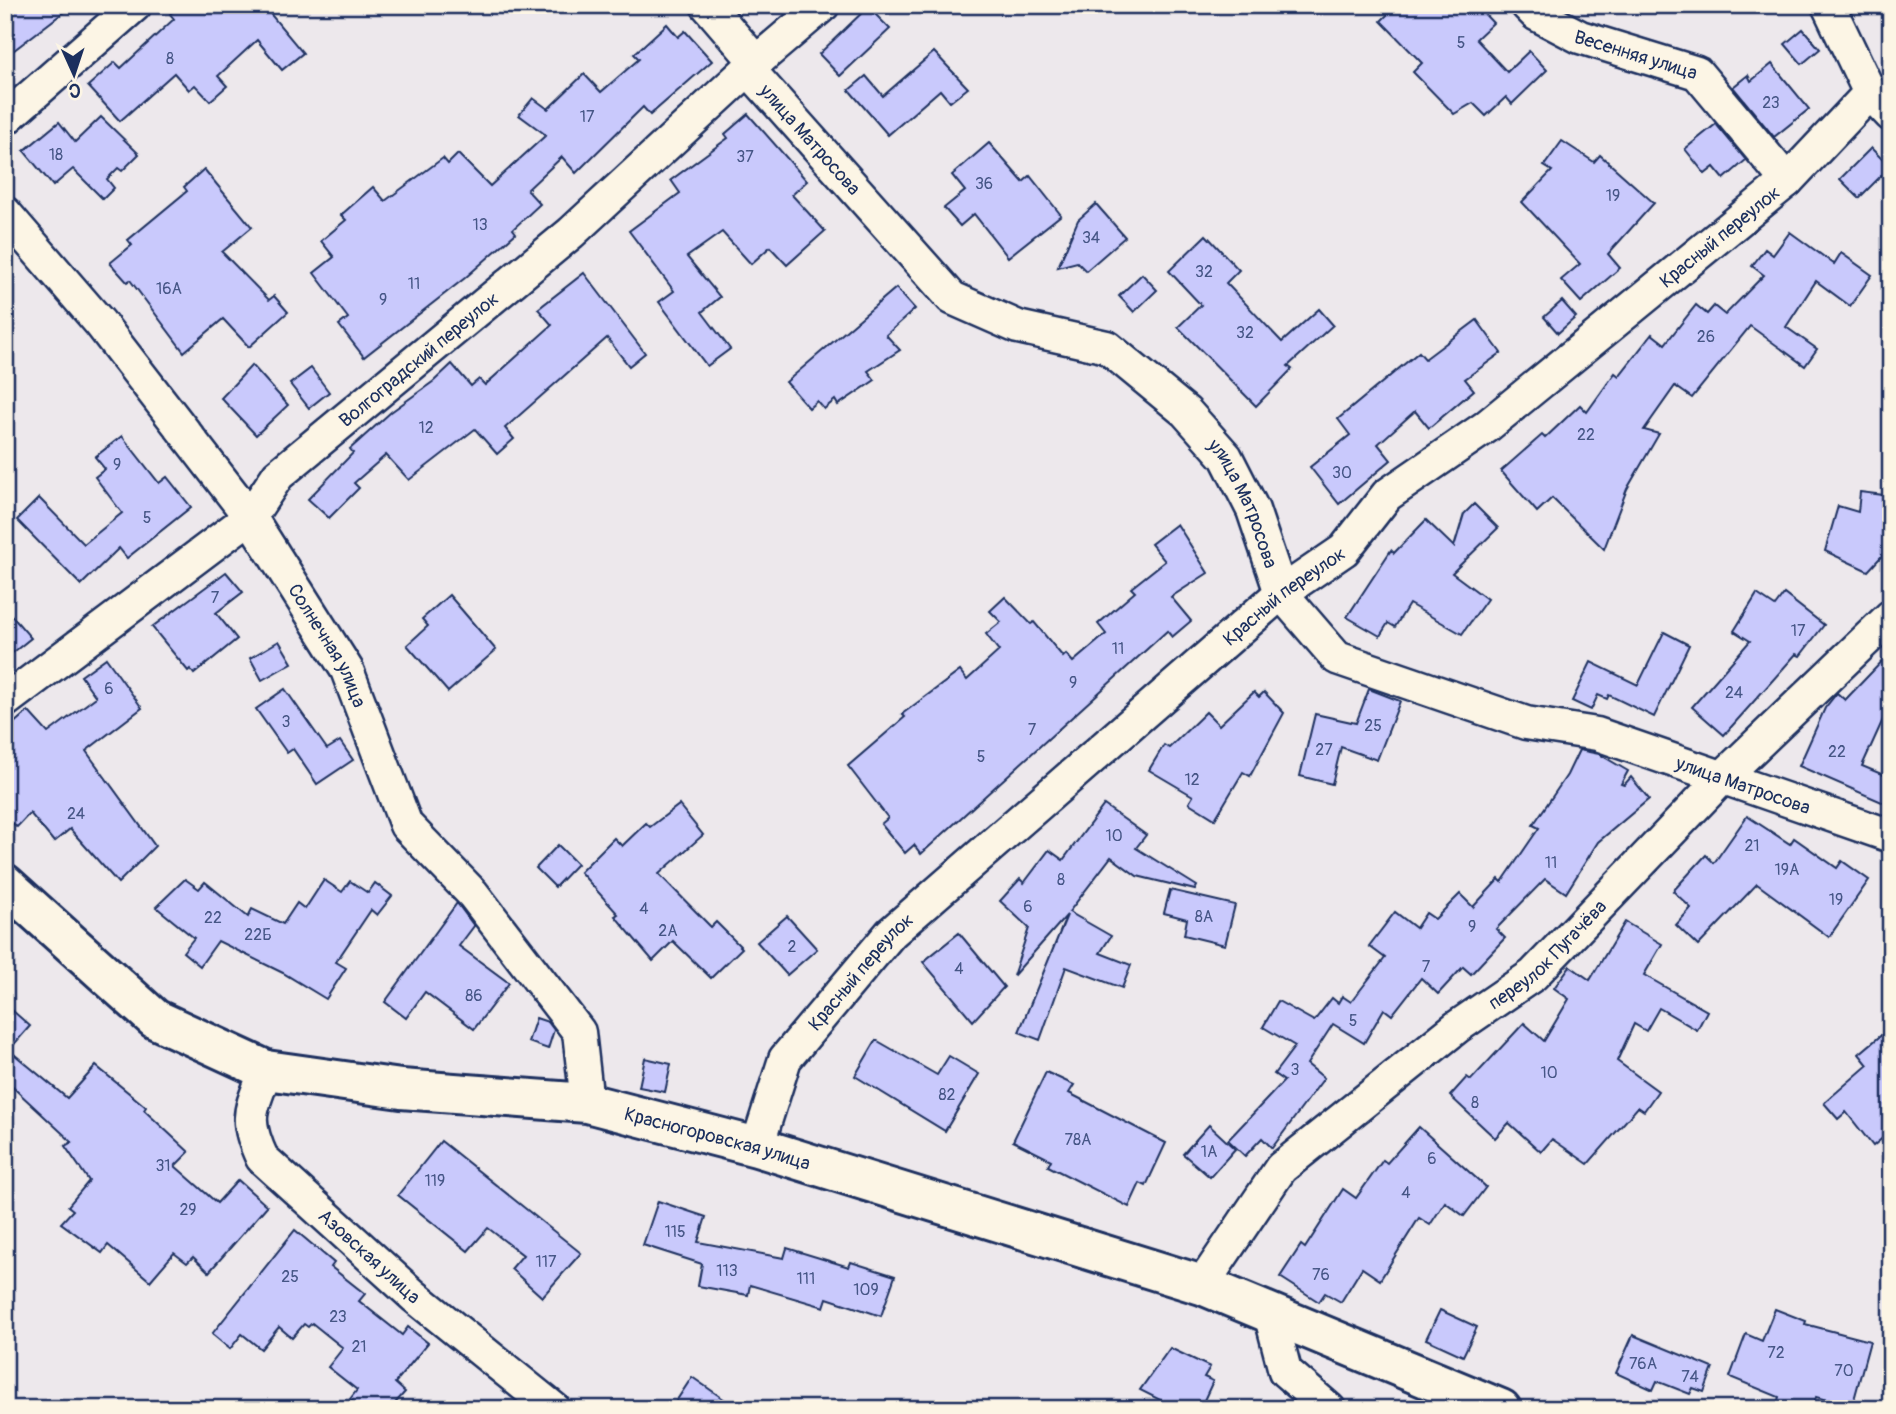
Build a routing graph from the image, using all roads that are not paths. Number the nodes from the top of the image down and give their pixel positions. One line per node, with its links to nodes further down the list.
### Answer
1 (135, 5): 8 (street)
2 (707, 5): 6 (street, улица Матросова)
3 (823, 5): 6 (street, Волгоградский переулок)
4 (1527, 5): 9 (street, Весенняя улица)
5 (1828, 5): 7 (street)
6 (752, 65): 11 (street, Волгоградский переулок); 12 (street, улица Матросова)
7 (1880, 104): 9 (street, Красный переулок)
8 (5, 119)
9 (1787, 181): 12 (street, Красный переулок)
10 (5, 213): 11 (street, Солнечная улица)
11 (250, 517): 14 (street, Волгоградский переулок); 19 (street, Солнечная улица)
12 (1281, 593): 15 (street, улица Матросова); 20 (street, Красный переулок)
13 (1891, 616): 15 (street, переулок Пугачёва)
14 (5, 701)
15 (1724, 776): 16 (street, улица Матросова); 21 (street, переулок Пугачёва)
16 (1891, 836)
17 (5, 884): 18 (street, Красногоровская улица)
18 (266, 1070): 19 (street, Красногоровская улица); 23 (street, Азовская улица)
19 (587, 1104): 20 (street, Красногоровская улица)
20 (757, 1147): 21 (street, Красногоровская улица)
21 (1202, 1285): 22 (street, Красногоровская улица)
22 (1270, 1313): 24 (street); 25 (street, Красногоровская улица)
23 (554, 1409)
24 (1329, 1409)
25 (1501, 1409)

